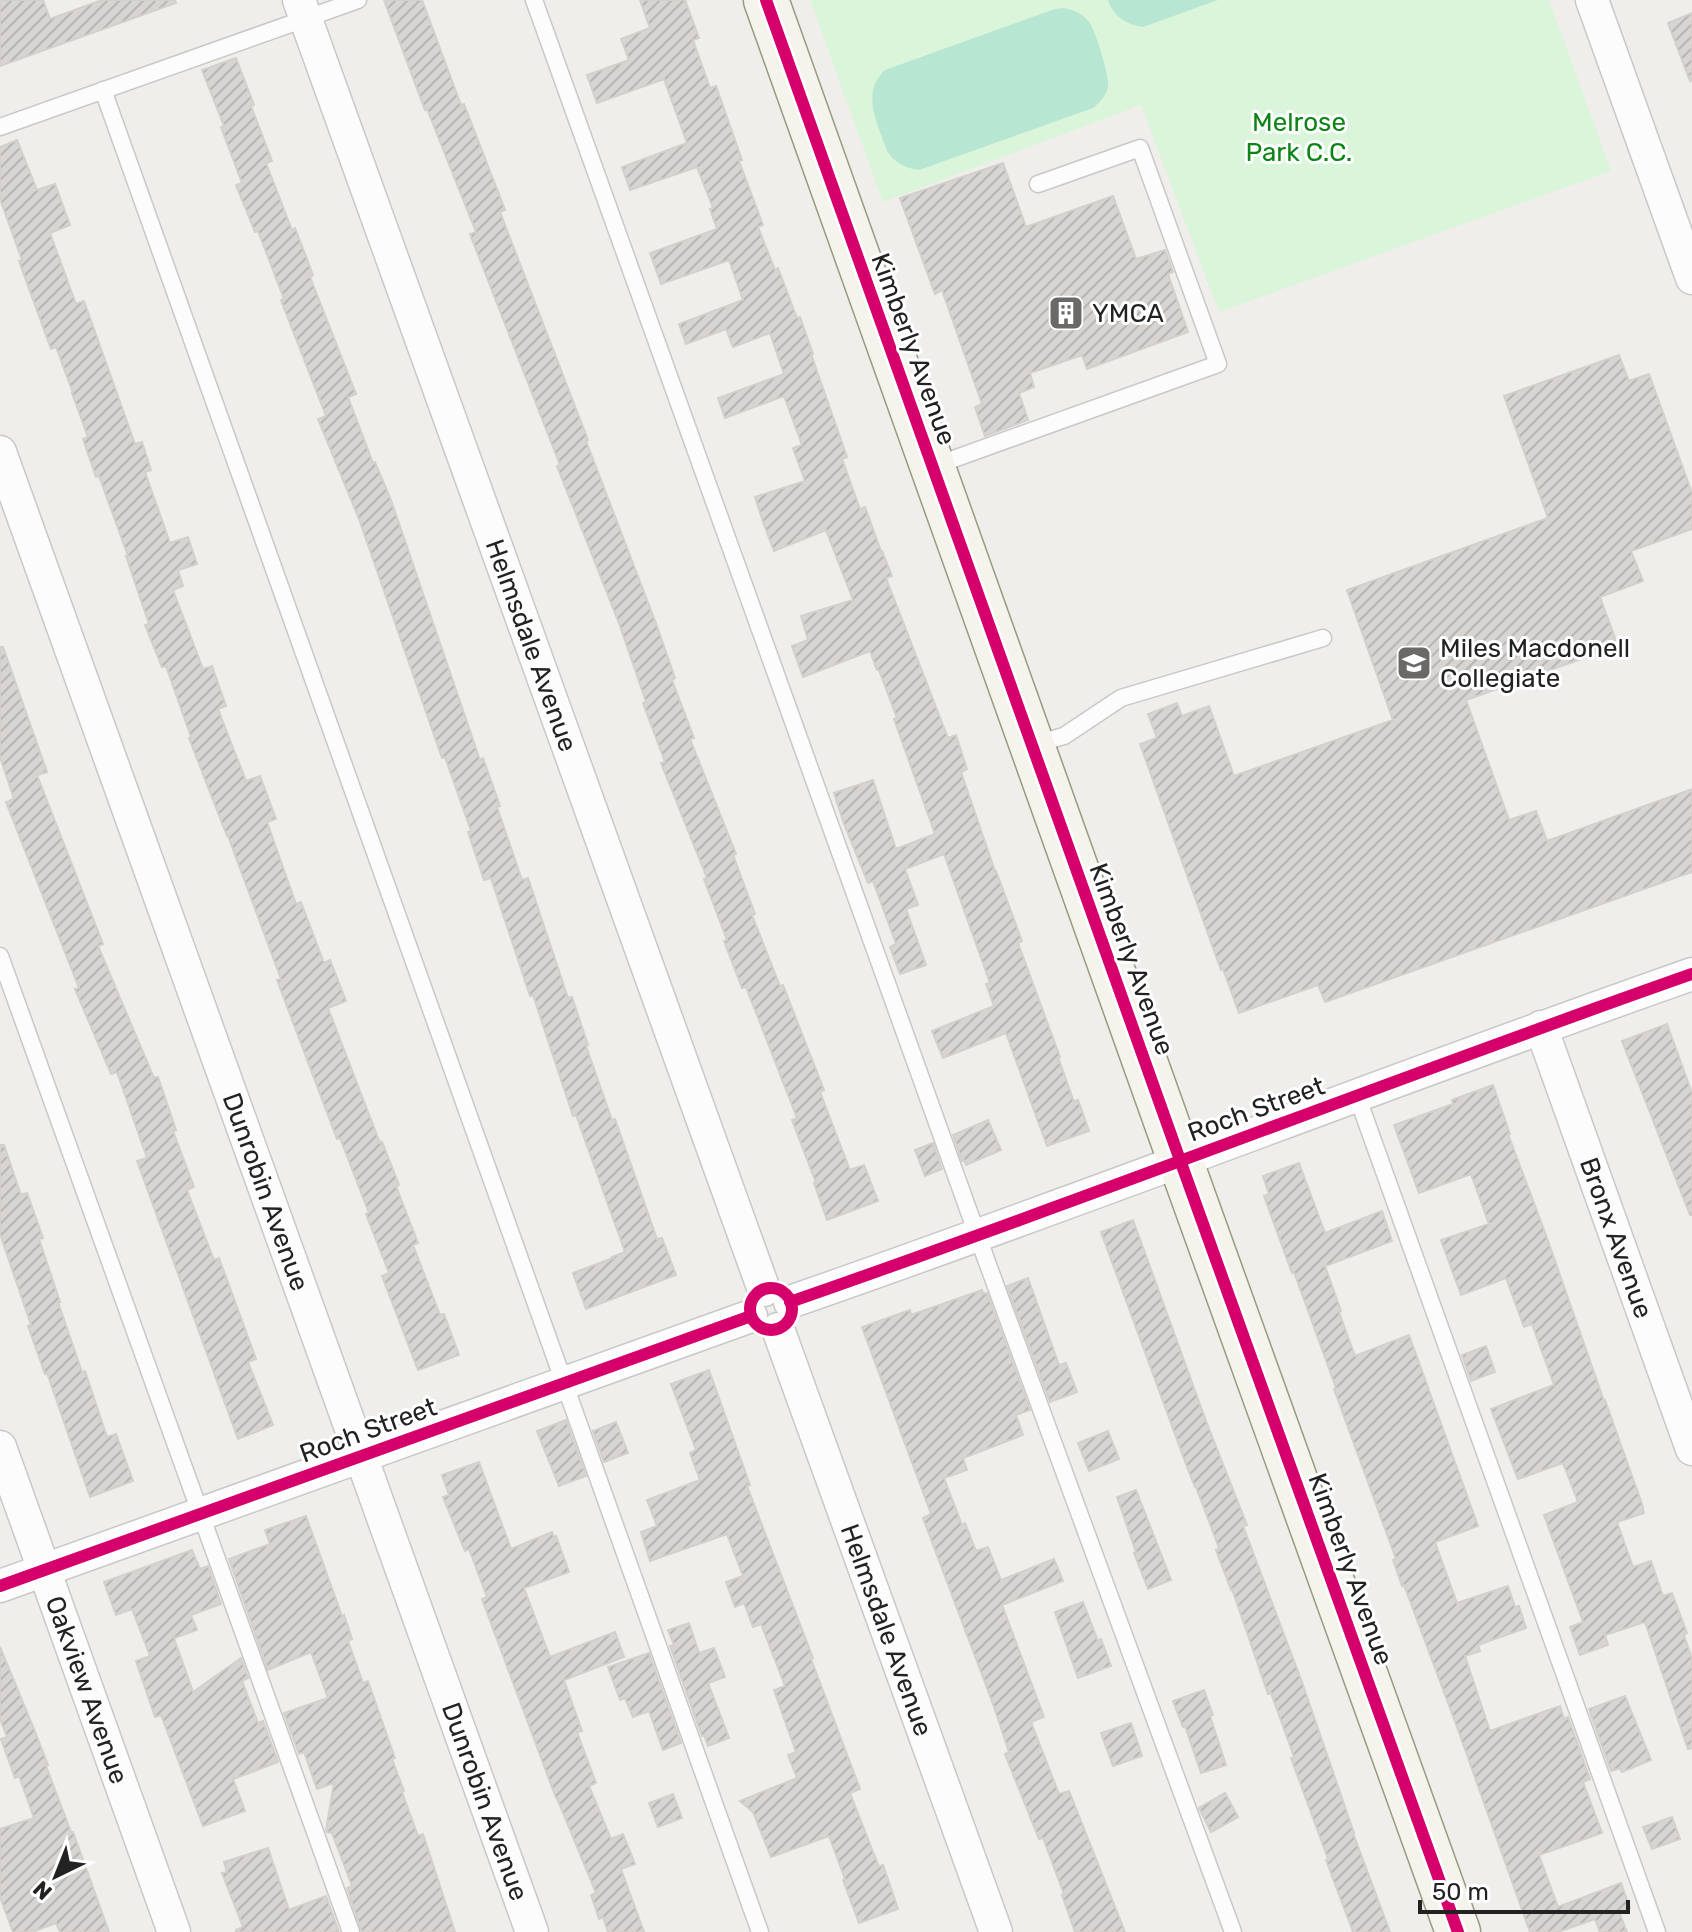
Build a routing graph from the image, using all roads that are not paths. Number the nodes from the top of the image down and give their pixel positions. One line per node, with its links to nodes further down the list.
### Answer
1 (358, 0): 5 (lane)
2 (534, 0): 19 (lane)
3 (766, 0): 11 (street, Kimberly Avenue)
4 (1592, 0): 9 (street)
5 (302, 10): 6 (lane); 20 (street, Helmsdale Avenue)
6 (103, 90): 7 (lane); 21 (lane)
7 (0, 127)
8 (1038, 184): 11 (lane)
9 (1692, 278)
10 (0, 452): 24 (street, Dunrobin Avenue)
11 (932, 466): 13 (street, Kimberly Avenue)
12 (1323, 638): 13 (lane)
13 (1032, 745): 18 (street, Kimberly Avenue)
14 (0, 956): 25 (lane)
15 (1692, 974): 16 (street, Roch Street)
16 (1541, 1027): 17 (street, Roch Street); 23 (street, Bronx Avenue)
17 (1357, 1096): 18 (street, Roch Street); 35 (lane)
18 (1180, 1160): 19 (street, Roch Street); 34 (street, Kimberly Avenue)
19 (977, 1234): 20 (street, Roch Street); 33 (lane)
20 (771, 1309): 21 (street, Roch Street); 32 (street, Helmsdale Avenue)
21 (565, 1382): 24 (street, Roch Street); 31 (lane)
22 (0, 1447): 26 (street, Oakview Avenue)
23 (1692, 1449)
24 (361, 1457): 25 (street, Roch Street); 30 (street, Dunrobin Avenue)
25 (200, 1513): 26 (street, Roch Street); 29 (lane)
26 (44, 1570): 27 (street, Roch Street); 28 (street, Oakview Avenue)
27 (0, 1586)
28 (174, 1932)
29 (351, 1932)
30 (532, 1932)
31 (760, 1932)
32 (996, 1932)
33 (1233, 1932)
34 (1458, 1932)
35 (1657, 1932)

